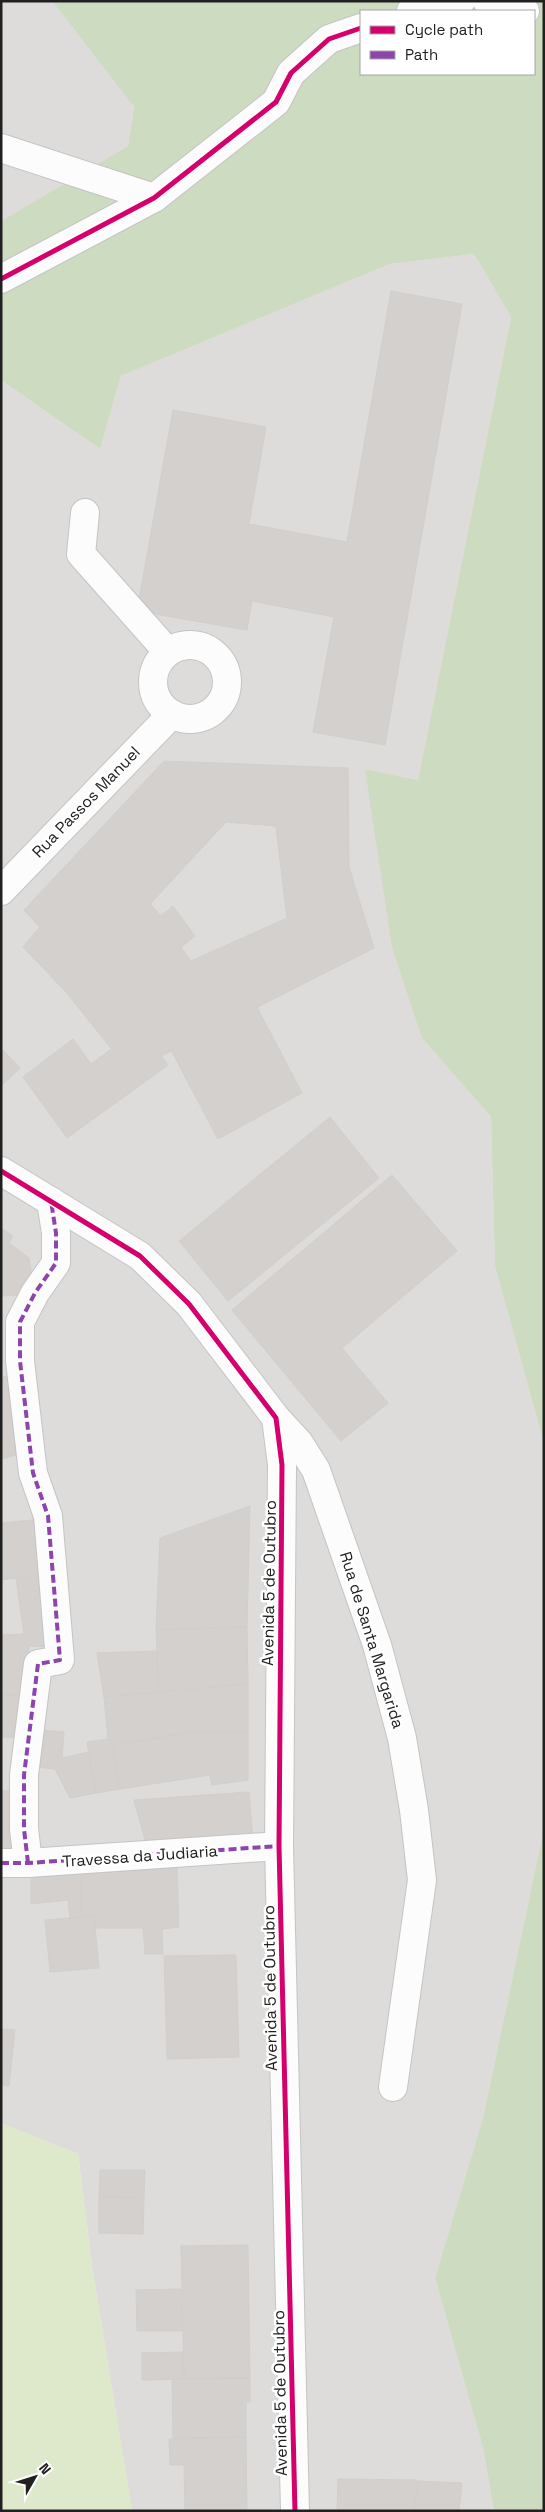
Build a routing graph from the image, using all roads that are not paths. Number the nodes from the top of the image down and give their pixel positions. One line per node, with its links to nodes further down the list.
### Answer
1 (461, 1): 3 (street)
2 (487, 1): 4 (street)
3 (413, 10)
4 (521, 10)
5 (360, 28): 7 (street)
6 (1, 148): 7 (street)
7 (154, 198): 8 (street)
8 (1, 279)
9 (84, 513): 10 (street)
10 (168, 652): 11 (street); 11 (street)
11 (172, 714): 12 (street, Rua Passos Manuel)
12 (1, 891)
13 (1, 1172): 14 (street, Rua de Santa Margarida)
14 (51, 1201): 15 (street, Rua de Santa Margarida); 18 (street)
15 (276, 1418): 16 (street, Avenida 5 de Outubro); 19 (street, Rua de Santa Margarida)
16 (278, 1846): 18 (street, Travessa da Judiaria); 20 (street, Avenida 5 de Outubro)
17 (1, 1863): 18 (street, Travessa da Judiaria)
18 (28, 1863)
19 (393, 2087)
20 (295, 2511)

